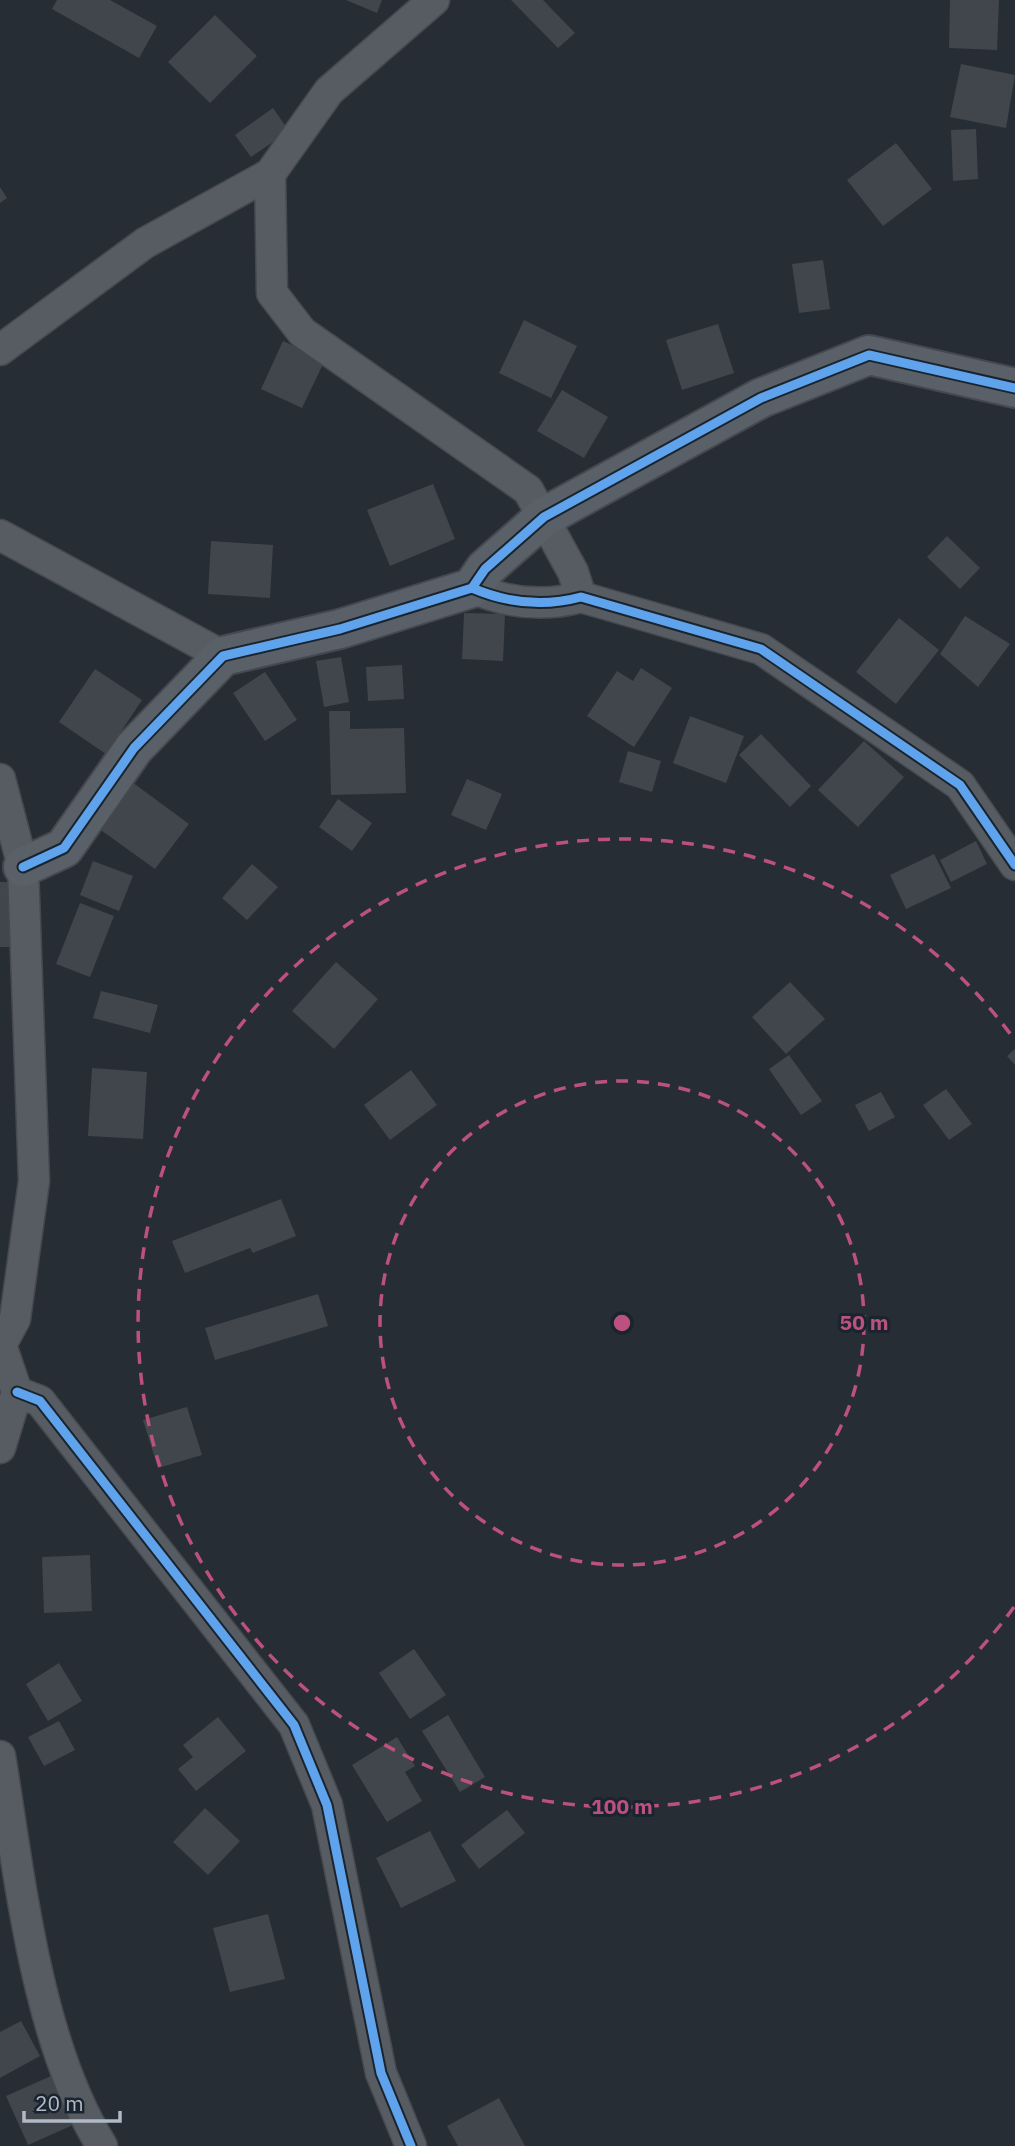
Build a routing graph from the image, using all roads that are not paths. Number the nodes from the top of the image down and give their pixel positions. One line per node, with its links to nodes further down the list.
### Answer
1 (434, 0): 2 (street)
2 (271, 174): 3 (street); 5 (street)
3 (0, 350)
4 (1015, 388): 5 (street)
5 (544, 517): 7 (street); 8 (street)
6 (0, 535): 9 (street)
7 (472, 588): 8 (street); 9 (street)
8 (581, 597): 11 (street)
9 (223, 656): 12 (street)
10 (0, 779): 12 (street)
11 (1015, 865)
12 (23, 867): 13 (street)
13 (1, 1342): 14 (street)
14 (17, 1392): 15 (street); 18 (street)
15 (0, 1448)
16 (0, 1756): 17 (street)
17 (102, 2146)
18 (411, 2146)

